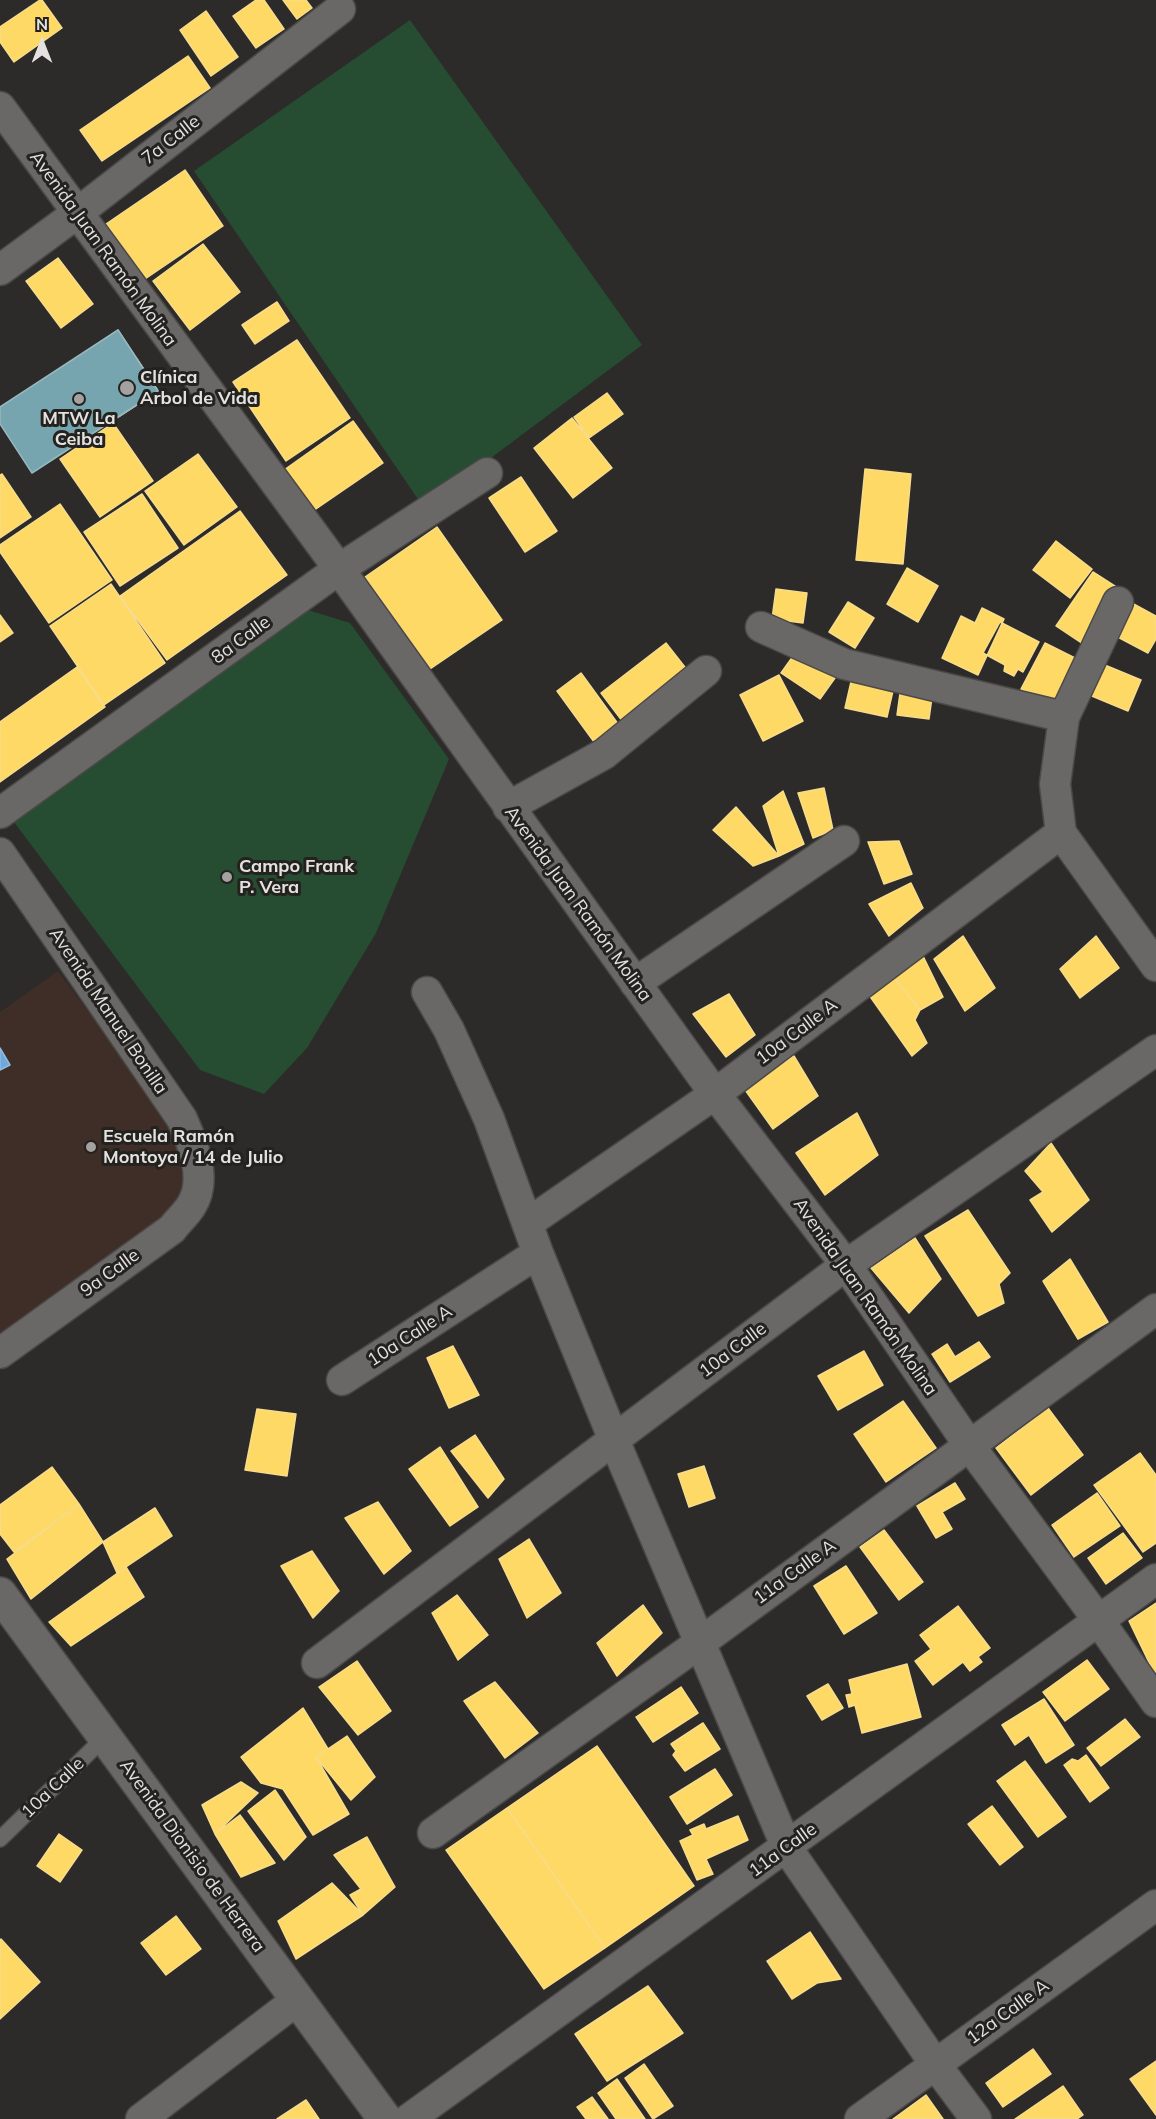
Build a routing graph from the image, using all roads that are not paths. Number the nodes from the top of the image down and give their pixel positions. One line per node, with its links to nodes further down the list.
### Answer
1 (340, 9): 3 (street, 7a Calle)
2 (0, 107): 3 (street, Avenida Juan Ramón Molina)
3 (76, 214): 4 (street, 7a Calle); 6 (street, Avenida Juan Ramón Molina)
4 (0, 270)
5 (487, 473): 6 (street, 8a Calle)
6 (339, 569): 11 (street, Avenida Juan Ramón Molina); 12 (street, 8a Calle)
7 (1118, 602): 10 (street)
8 (761, 627): 10 (street)
9 (706, 671): 11 (street)
10 (1064, 717): 13 (street)
11 (508, 807): 17 (street, Avenida Juan Ramón Molina)
12 (0, 813)
13 (1061, 833): 16 (street); 20 (street, 10a Calle A)
14 (843, 841): 17 (street)
15 (0, 853): 21 (street, Avenida Manuel Bonilla)
16 (1156, 966)
17 (635, 983): 20 (street, Avenida Juan Ramón Molina)
18 (427, 992): 22 (street)
19 (1156, 1050): 24 (street, 10a Calle)
20 (715, 1094): 22 (street, 10a Calle A); 24 (street, Avenida Juan Ramón Molina)
21 (200, 1178): 26 (street, 9a Calle)
22 (528, 1223): 23 (street)
23 (538, 1253): 27 (street, 10a Calle A); 28 (street)
24 (846, 1265): 28 (street, 10a Calle); 29 (street, Avenida Juan Ramón Molina)
25 (1156, 1309): 29 (street, 11a Calle A)
26 (0, 1353)
27 (342, 1380)
28 (614, 1440): 33 (street); 34 (street, 10a Calle)
29 (969, 1445): 32 (street, Avenida Juan Ramón Molina); 33 (street, 11a Calle A)
30 (1156, 1579): 32 (street, 11a Calle)
31 (0, 1594): 36 (street, Avenida Dionisio de Herrera)
32 (1099, 1621): 35 (street, Avenida Juan Ramón Molina); 39 (street, 11a Calle)
33 (700, 1642): 37 (street, 11a Calle A); 39 (street)
34 (317, 1663)
35 (1156, 1702)
36 (105, 1737): 38 (lane, 10a Calle); 41 (street, Avenida Dionisio de Herrera)
37 (433, 1833)
38 (0, 1839)
39 (787, 1848): 42 (street); 45 (street, 11a Calle)
40 (1156, 1905): 42 (street, 12a Calle A)
41 (297, 2000): 43 (street); 44 (street, Avenida Dionisio de Herrera)
42 (935, 2064): 46 (street, 12a Calle A); 47 (street)
43 (141, 2119)
44 (385, 2119)
45 (409, 2119)
46 (860, 2119)
47 (976, 2119)

